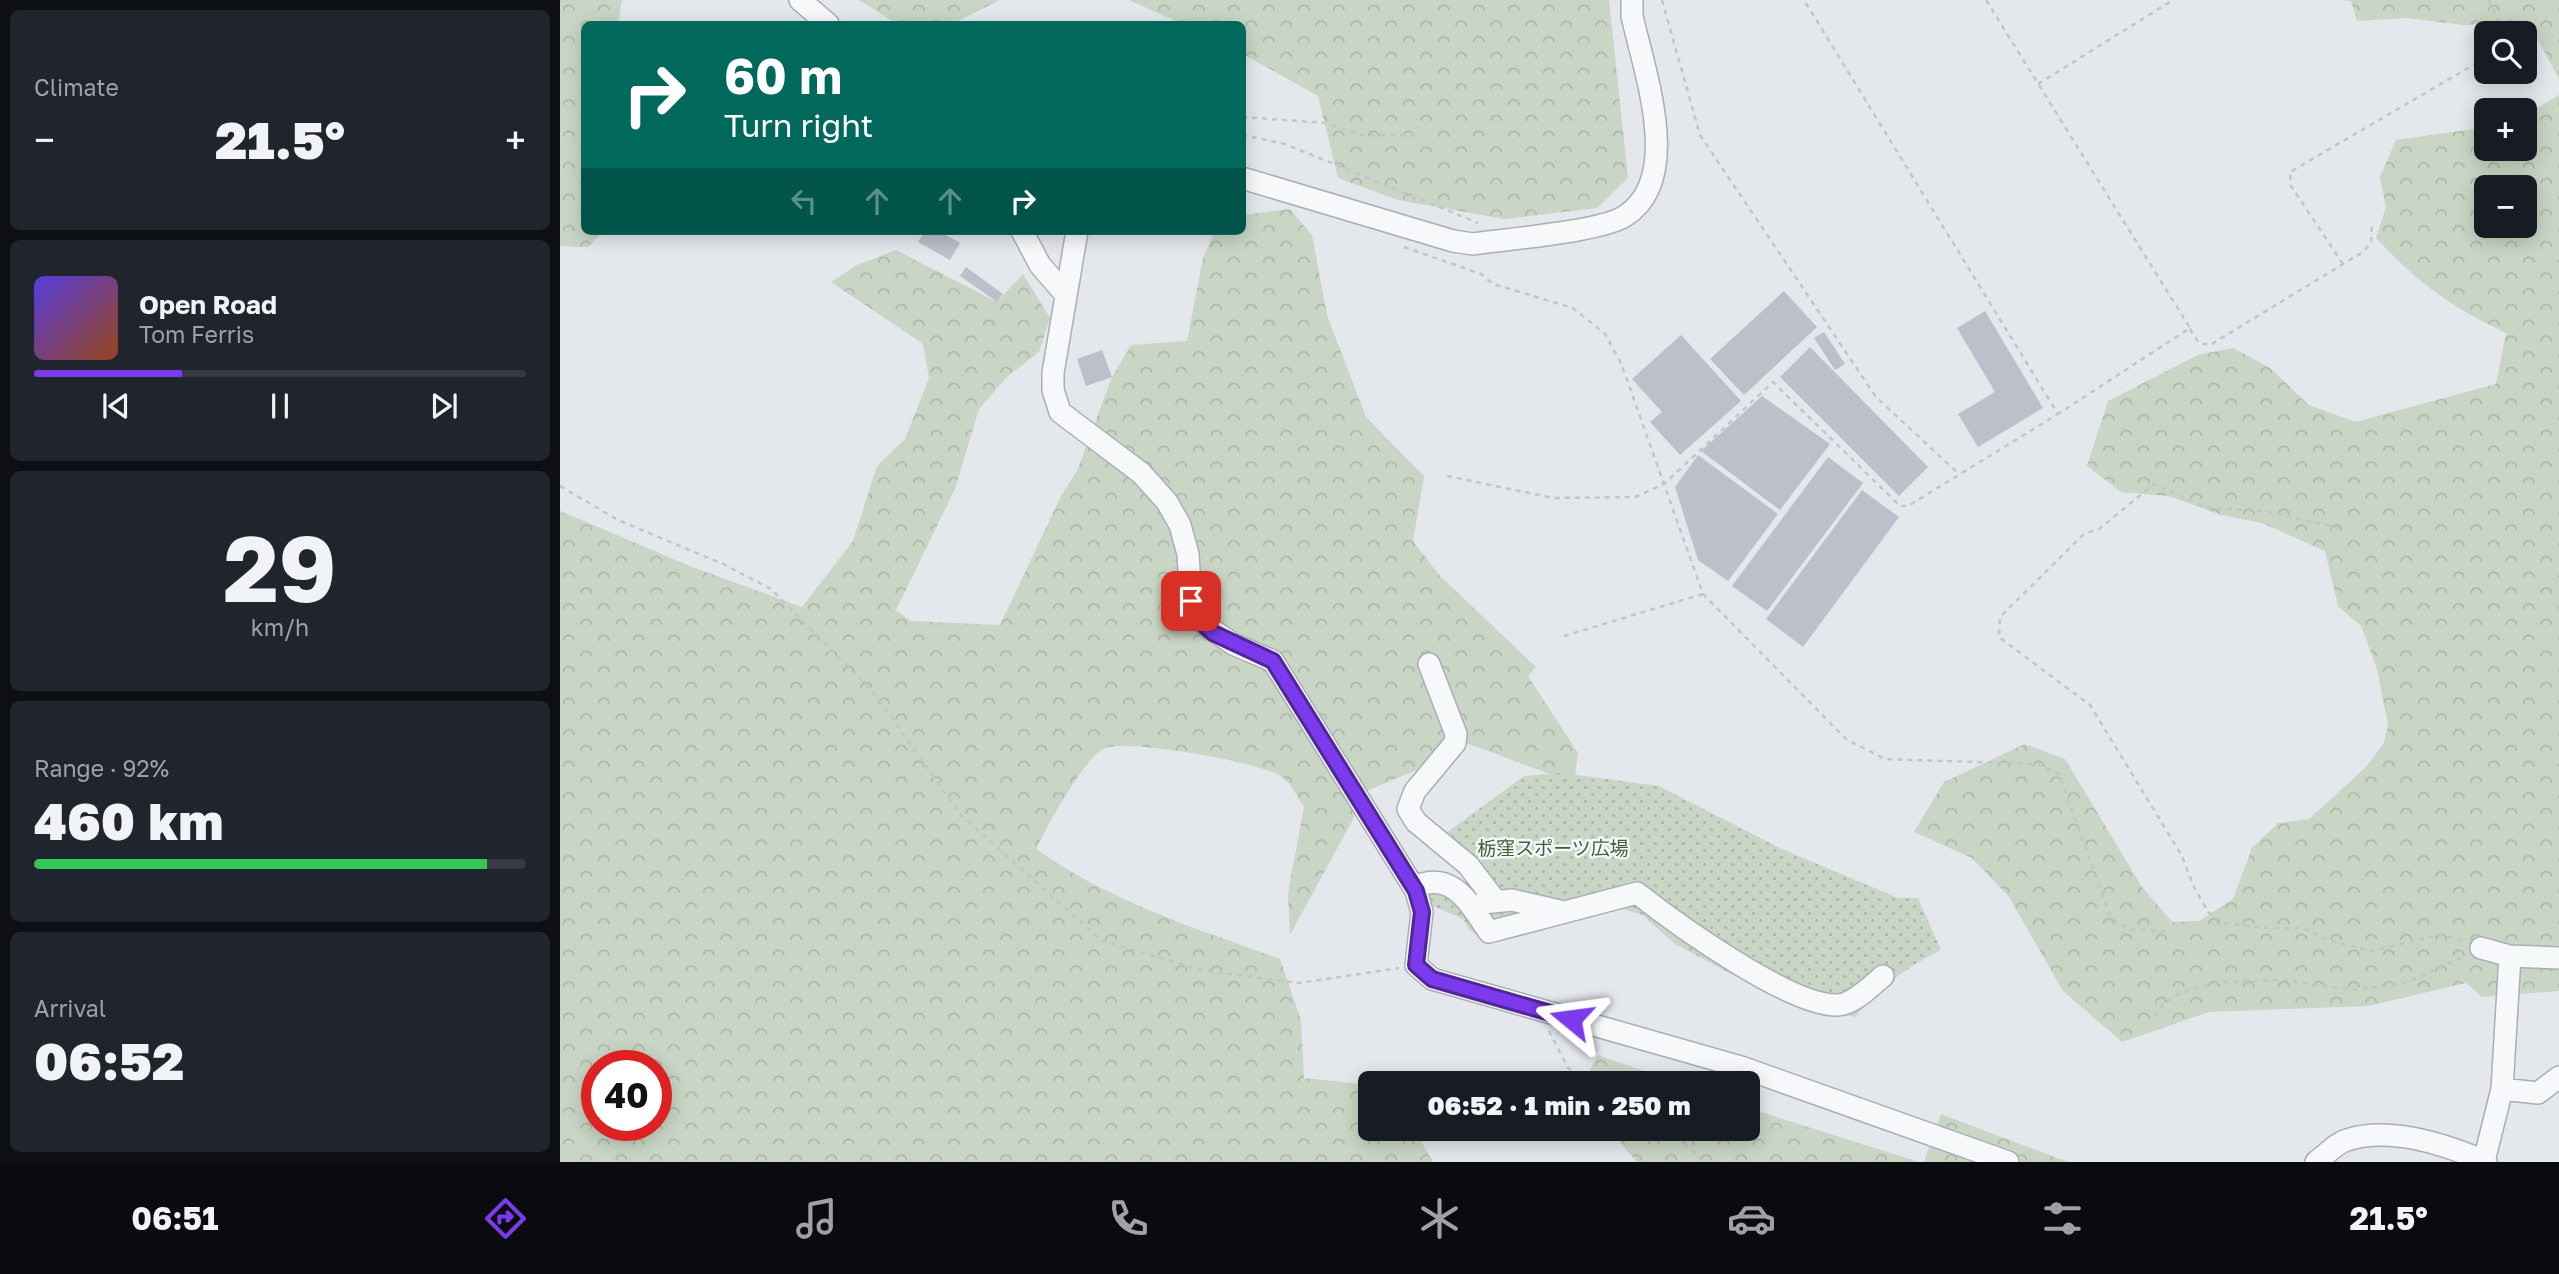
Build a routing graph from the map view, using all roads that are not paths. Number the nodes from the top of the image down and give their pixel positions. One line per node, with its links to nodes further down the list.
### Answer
1 (800, 0): 3 (street)
2 (1632, 0): 4 (street)
3 (824, 21)
4 (1246, 179)
5 (1024, 235): 7 (street)
6 (1076, 235): 7 (street)
7 (1066, 295): 9 (street)
8 (1429, 664): 10 (street)
9 (1414, 887): 11 (street); 19 (street)
10 (1495, 900): 11 (street); 12 (street)
11 (1472, 907): 12 (street)
12 (1566, 913): 16 (street)
13 (2481, 948): 14 (street)
14 (2510, 956): 15 (street); 18 (street)
15 (2559, 958)
16 (1883, 976)
17 (2559, 1076): 18 (street)
18 (2502, 1089): 21 (street)
19 (2008, 1162)
20 (2316, 1162): 21 (street)
21 (2485, 1162)

